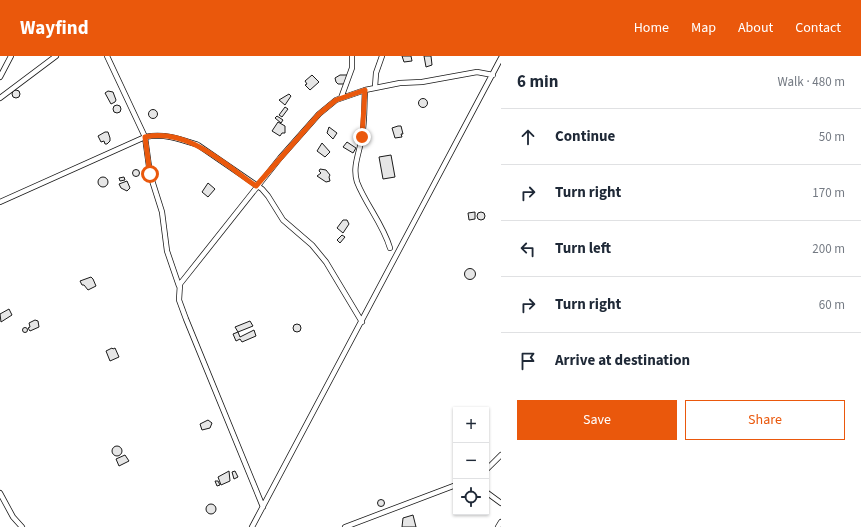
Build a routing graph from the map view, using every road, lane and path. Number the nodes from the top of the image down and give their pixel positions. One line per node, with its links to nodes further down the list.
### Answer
1 (11, 56): 8 (street)
2 (56, 56): 11 (street)
3 (107, 56): 13 (street)
4 (352, 56): 12 (street)
5 (382, 56): 9 (street)
6 (501, 58): 7 (street)
7 (493, 75): 9 (street); 18 (street)
8 (0, 77)
9 (375, 88): 10 (street)
10 (365, 90): 12 (street); 16 (street)
11 (0, 98)
12 (341, 98): 14 (street)
13 (145, 137): 14 (street); 15 (street); 17 (street)
14 (256, 186): 17 (street); 18 (street)
15 (0, 202)
16 (390, 248)
17 (179, 286): 25 (street)
18 (362, 322): 25 (street)
19 (501, 455): 20 (street)
20 (489, 467)
21 (453, 486): 29 (street)
22 (0, 493): 27 (street)
23 (489, 494): 24 (street)
24 (501, 503)
25 (263, 507): 28 (street)
26 (501, 522): 30 (street)
27 (22, 527)
28 (252, 527)
29 (345, 527)
30 (498, 527)

